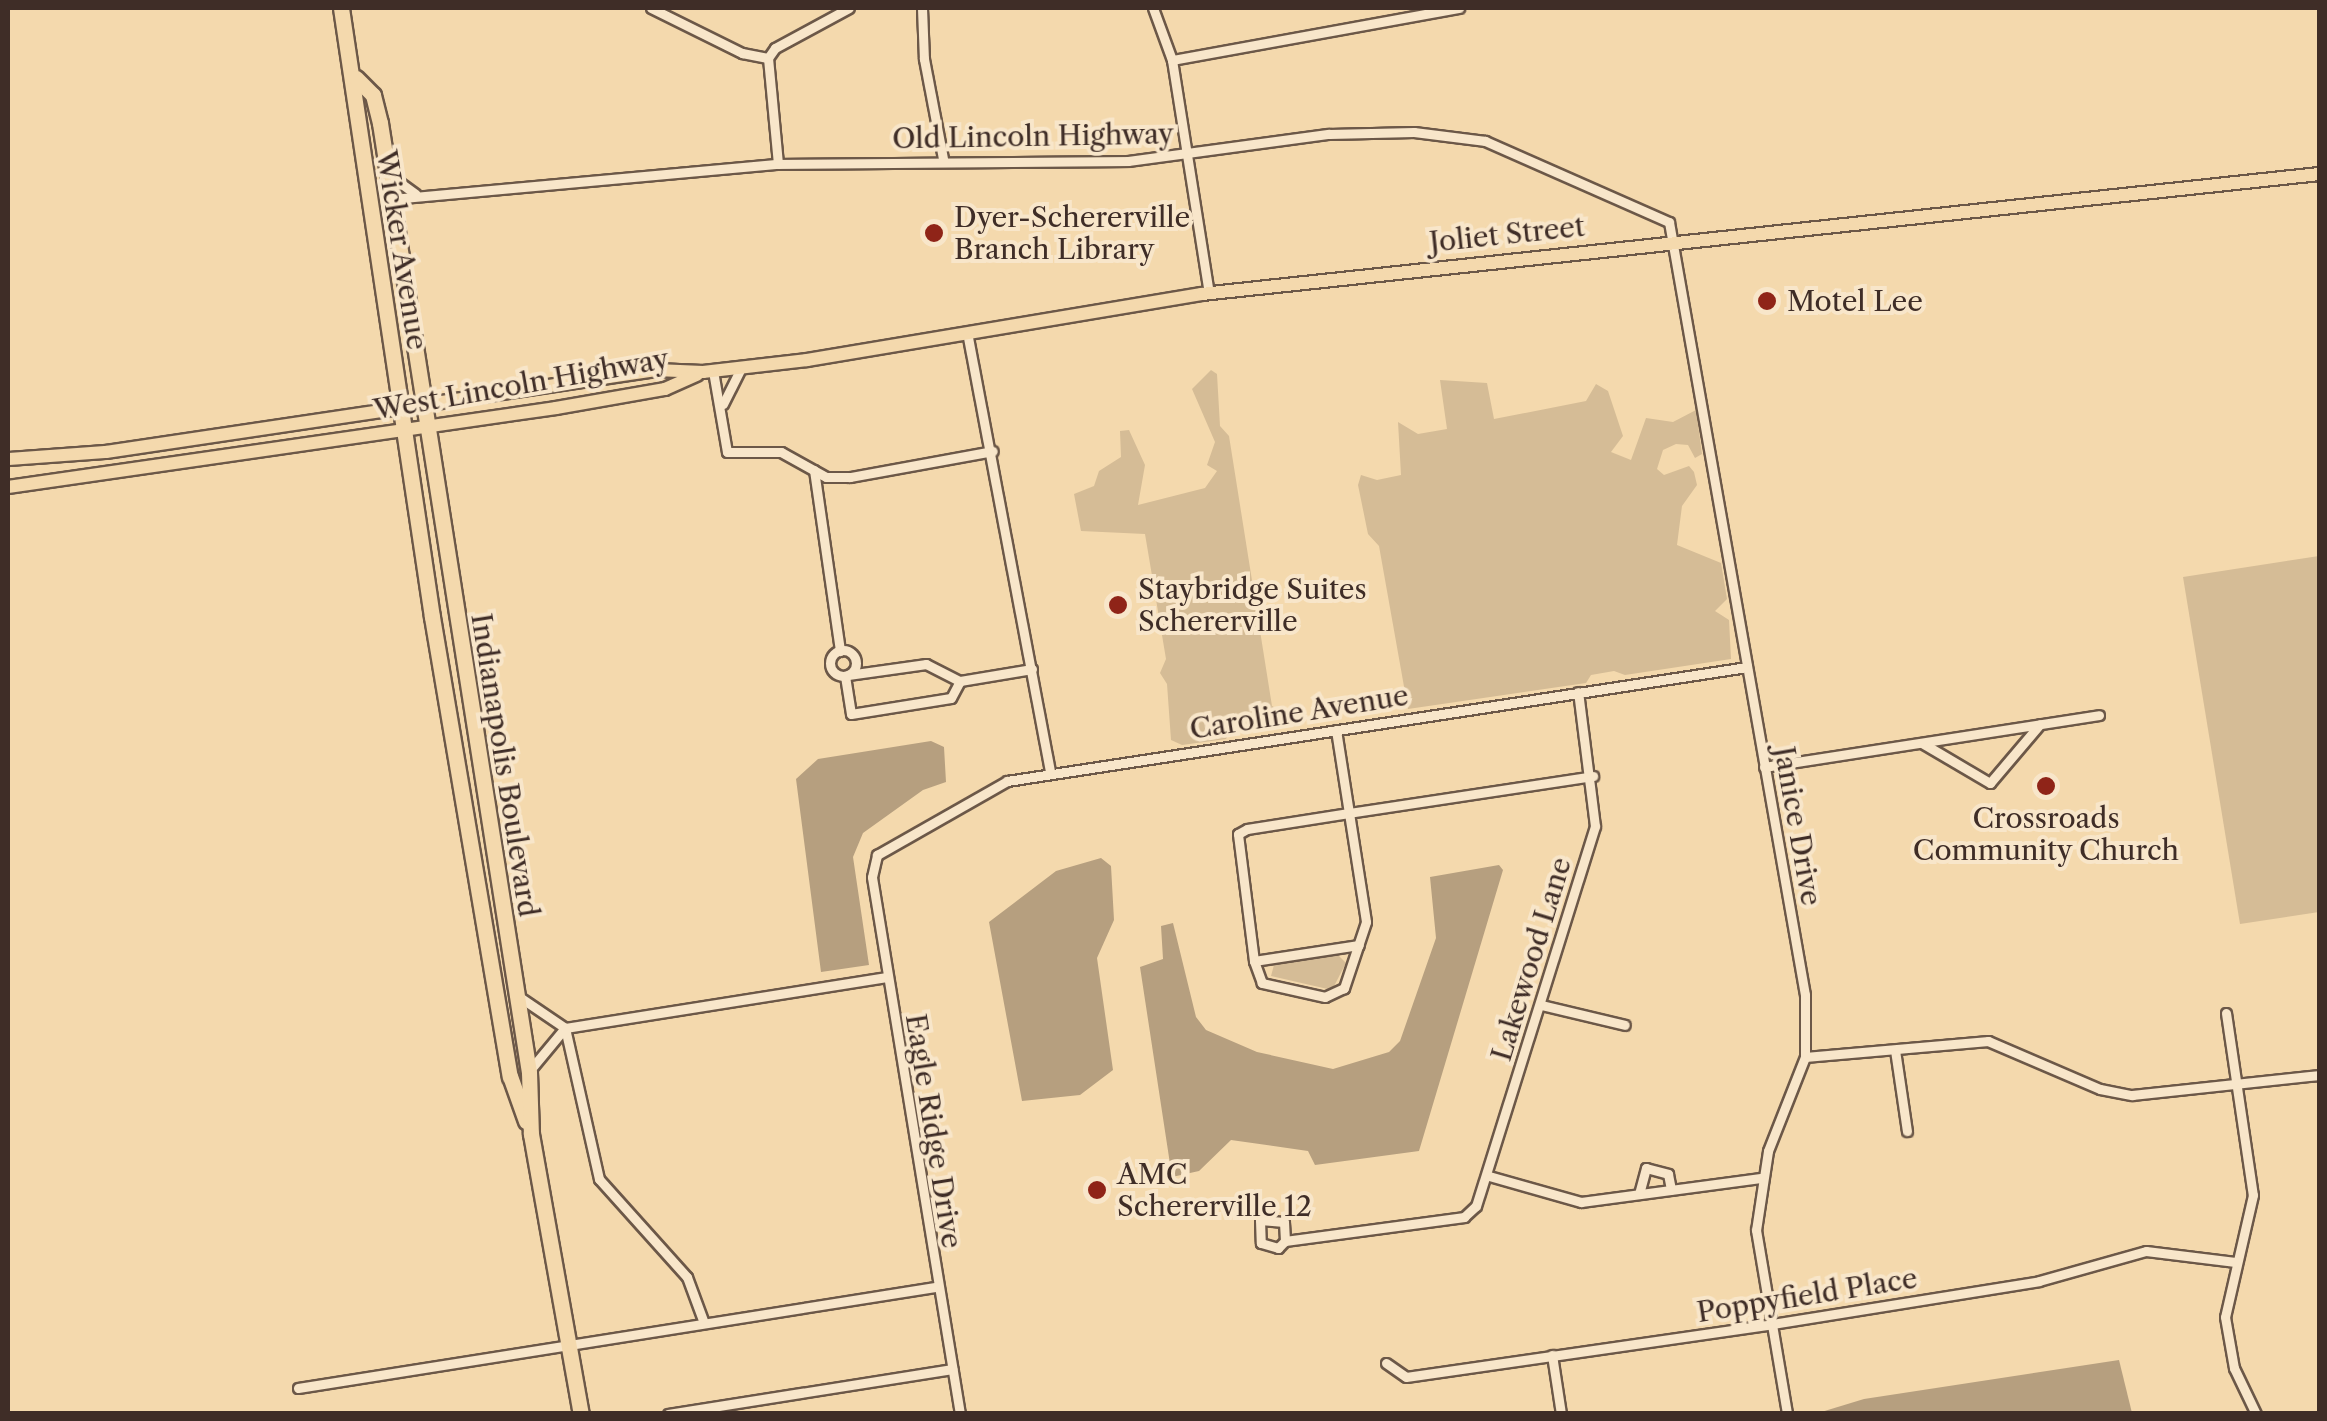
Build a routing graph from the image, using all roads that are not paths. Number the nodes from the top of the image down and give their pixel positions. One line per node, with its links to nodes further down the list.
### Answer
1 (341, 8): 9 (highway, Wicker Avenue)
2 (652, 8): 7 (street)
3 (849, 8): 7 (street)
4 (922, 8): 12 (street)
5 (1153, 8): 8 (street)
6 (1459, 8): 8 (street)
7 (768, 58): 13 (street)
8 (1172, 60): 11 (street)
9 (356, 78): 10 (highway, Wicker Avenue); 14 (highway, Wicker Avenue)
10 (361, 147): 17 (highway); 24 (highway, Wicker Avenue)
11 (1188, 156): 12 (street, Old Lincoln Highway); 18 (street, Old Lincoln Highway); 19 (street)
12 (943, 159): 13 (street, Old Lincoln Highway)
13 (778, 164): 16 (street, Old Lincoln Highway)
14 (388, 174): 16 (street); 17 (highway, Wicker Avenue)
15 (2320, 174): 18 (main road, Joliet Street)
16 (419, 195): 17 (street, Old Lincoln Highway)
17 (392, 199): 23 (highway, Wicker Avenue)
18 (1676, 240): 19 (main road, Joliet Street); 33 (street, Janice Drive)
19 (1209, 293): 20 (main road, Joliet Street)
20 (967, 332): 21 (main road, Joliet Street); 28 (street)
21 (741, 368): 22 (main road, Joliet Street); 25 (street)
22 (708, 372): 23 (main road, West Lincoln Highway); 25 (street); 26 (main road, West Lincoln Highway)
23 (424, 403): 24 (main road, West Lincoln Highway); 26 (highway, Indianapolis Boulevard)
24 (400, 406): 27 (highway, Wicker Avenue); 29 (main road, West Lincoln Highway)
25 (721, 417): 30 (street)
26 (427, 428): 27 (main road, West Lincoln Highway); 50 (highway, Indianapolis Boulevard)
27 (404, 431): 31 (main road, West Lincoln Highway); 61 (highway, Indianapolis Boulevard)
28 (993, 451): 30 (street); 34 (street)
29 (8, 459)
30 (814, 470): 32 (street)
31 (8, 487)
32 (840, 650): 35 (street); 35 (street)
33 (1747, 667): 37 (street, Caroline Avenue); 42 (street, Janice Drive)
34 (1032, 669): 36 (street); 43 (street)
35 (846, 676): 36 (street); 36 (street)
36 (960, 680)
37 (1578, 692): 40 (street, Caroline Avenue); 44 (street, Lakewood Lane)
38 (2100, 715): 39 (street)
39 (2040, 724): 41 (street); 41 (street)
40 (1336, 730): 43 (street, Caroline Avenue); 45 (street)
41 (1922, 742): 42 (street)
42 (1764, 767): 56 (street, Janice Drive)
43 (1050, 772): 46 (street, Caroline Avenue)
44 (1592, 776): 45 (street); 51 (street, Lakewood Lane)
45 (1349, 814): 47 (street); 48 (street)
46 (877, 855): 49 (street, Eagle Ridge Drive)
47 (1359, 945): 48 (street); 48 (street)
48 (1254, 961)
49 (887, 977): 54 (street); 68 (street, Eagle Ridge Drive)
50 (516, 993): 54 (street); 57 (highway, Indianapolis Boulevard)
51 (1541, 1004): 53 (street); 62 (street, Lakewood Lane)
52 (2226, 1013): 59 (street)
53 (1625, 1026)
54 (565, 1028): 57 (street); 69 (street)
55 (1895, 1050): 56 (street); 59 (street); 60 (street)
56 (1805, 1057): 63 (street, Janice Drive)
57 (529, 1072): 61 (highway, Indianapolis Boulevard)
58 (2320, 1075): 59 (street)
59 (2238, 1085): 67 (street)
60 (1907, 1132)
61 (531, 1134): 71 (highway, Indianapolis Boulevard)
62 (1489, 1176): 65 (street); 66 (street, Lakewood Lane)
63 (1762, 1178): 64 (street); 70 (street, Janice Drive)
64 (1671, 1190): 65 (street); 65 (street)
65 (1639, 1194)
66 (1286, 1241)
67 (2235, 1262): 70 (street, Poppyfield Place); 81 (street)
68 (935, 1287): 69 (street); 74 (street, Eagle Ridge Drive)
69 (704, 1323): 71 (street)
70 (1772, 1324): 72 (street, Poppyfield Place); 80 (street, Janice Drive)
71 (569, 1345): 75 (street); 76 (highway, Indianapolis Boulevard)
72 (1552, 1355): 73 (street, Poppyfield Place); 79 (street)
73 (1386, 1364)
74 (952, 1369): 77 (street); 78 (street, Eagle Ridge Drive)
75 (298, 1388)
76 (581, 1414)
77 (668, 1414)
78 (960, 1414)
79 (1561, 1414)
80 (1787, 1414)
81 (2256, 1414)

